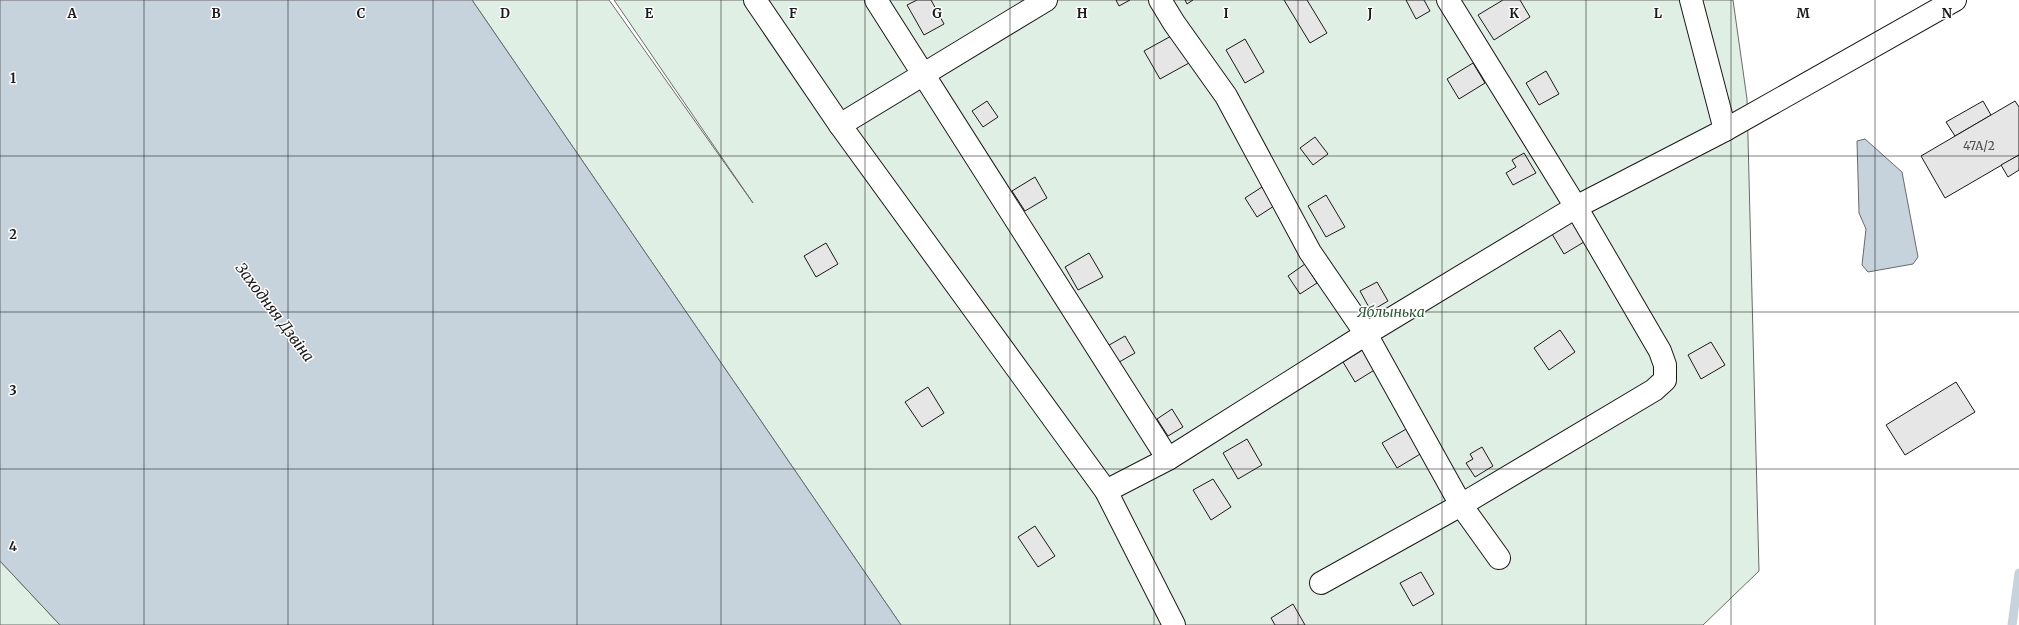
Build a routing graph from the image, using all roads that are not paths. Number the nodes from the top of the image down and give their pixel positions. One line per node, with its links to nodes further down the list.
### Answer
1 (755, 0): 9 (street)
2 (876, 0): 8 (street)
3 (1046, 0): 8 (street)
4 (1160, 0): 12 (street)
5 (1448, 0): 11 (street)
6 (1691, 0): 10 (street)
7 (1955, 0): 10 (street)
8 (924, 75): 9 (street); 13 (street)
9 (840, 125): 14 (street)
10 (1726, 130): 11 (street)
11 (1576, 207): 12 (street); 15 (street)
12 (1366, 334): 13 (street); 15 (street)
13 (1168, 459): 14 (street)
14 (1106, 491): 18 (street)
15 (1461, 505): 16 (street); 17 (street)
16 (1499, 558)
17 (1321, 583)
18 (1174, 625)

